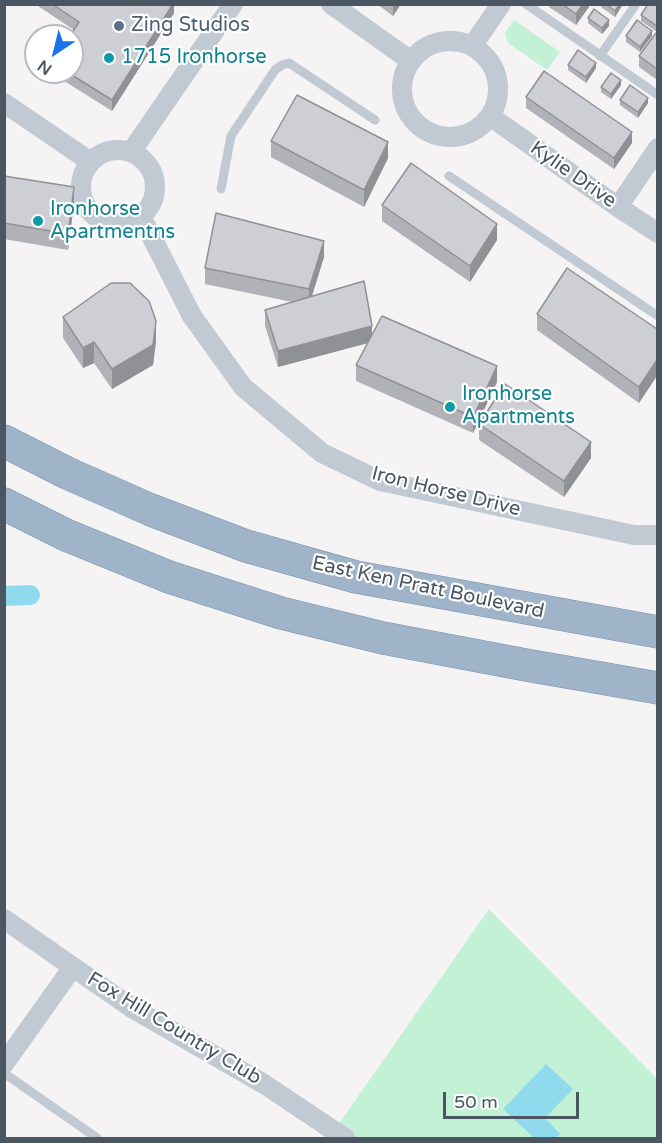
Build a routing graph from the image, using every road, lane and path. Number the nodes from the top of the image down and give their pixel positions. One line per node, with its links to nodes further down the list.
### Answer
1 (233, 4): 14 (street)
2 (331, 4): 8 (street)
3 (501, 4): 6 (street)
4 (526, 4): 7 (lane)
5 (636, 4): 7 (lane)
6 (472, 45): 8 (street); 11 (street)
7 (600, 56): 9 (lane)
8 (411, 61): 11 (street)
9 (657, 95)
10 (4, 103): 15 (street)
11 (490, 116): 18 (street, Kylie Drive)
12 (375, 120): 17 (lane)
13 (657, 148): 18 (street)
14 (131, 152): 15 (street); 19 (street)
15 (91, 162): 19 (street)
16 (449, 176): 21 (lane)
17 (221, 189)
18 (618, 207): 20 (street, Kylie Drive)
19 (141, 216): 24 (street, Iron Horse Drive)
20 (657, 233)
21 (657, 316)
22 (4, 441): 25 (highway, East Ken Pratt Boulevard)
23 (4, 504): 26 (highway)
24 (657, 535)
25 (657, 632)
26 (657, 688)
27 (4, 919): 28 (street, Fox Hill Country Club)
28 (73, 967): 29 (street); 32 (street, Fox Hill Country Club)
29 (4, 1064)
30 (4, 1073): 31 (lane)
31 (98, 1138)
32 (345, 1138)

